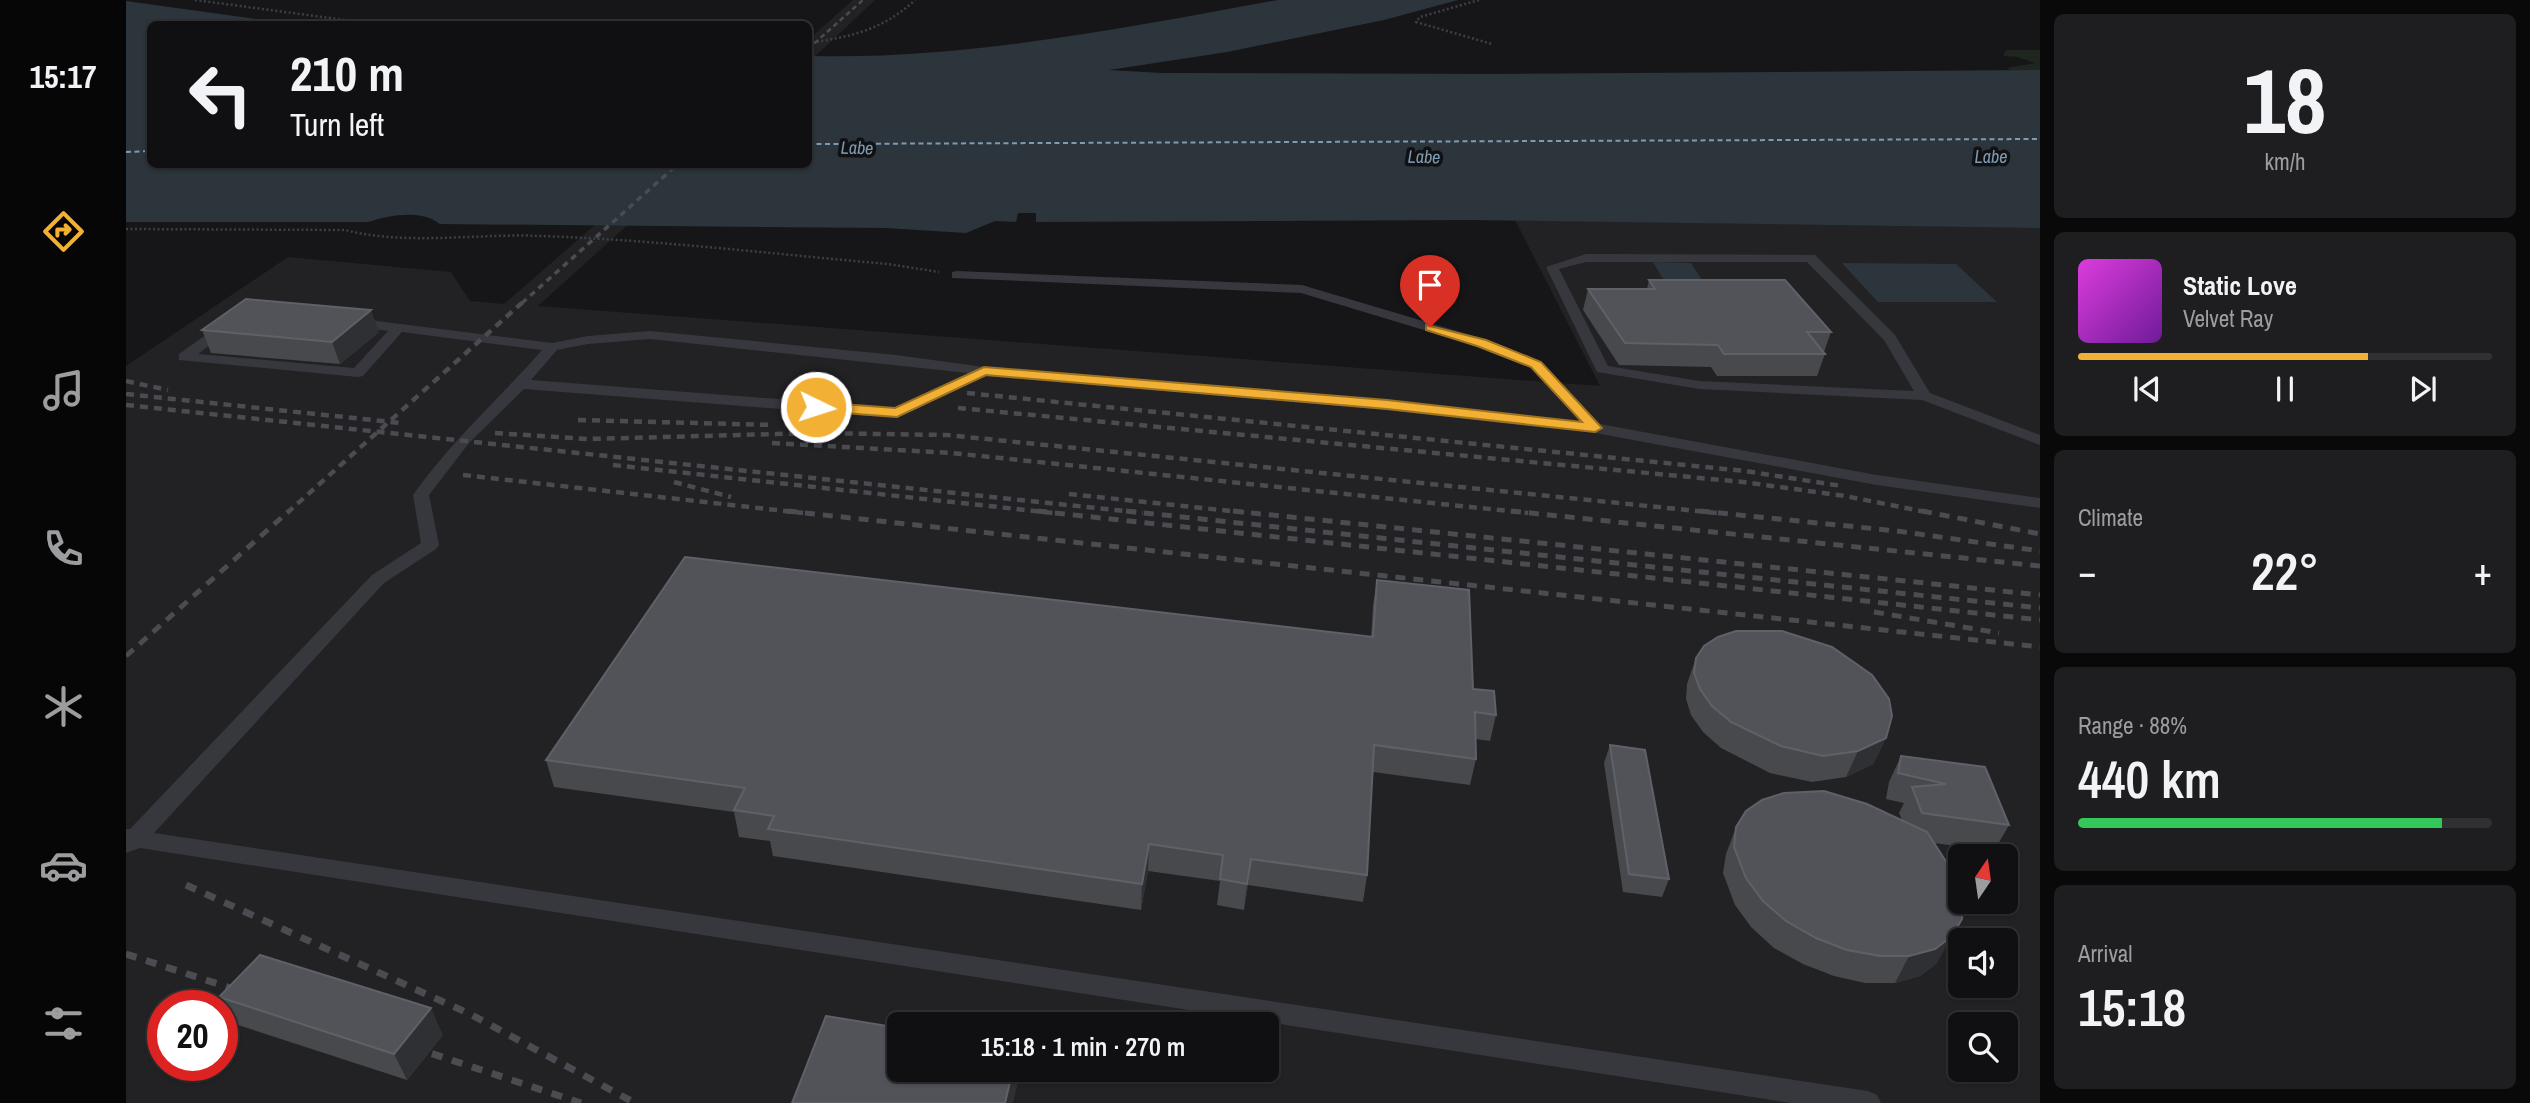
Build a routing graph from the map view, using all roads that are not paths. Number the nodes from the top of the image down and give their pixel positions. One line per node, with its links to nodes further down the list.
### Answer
1 (957, 275): 9 (lane)
2 (235, 320): 4 (lane)
3 (335, 320): 4 (lane)
4 (400, 326): 5 (lane)
5 (552, 347): 6 (lane); 7 (lane)
6 (984, 371): 7 (lane); 9 (lane)
7 (520, 384): 12 (lane)
8 (1924, 396): 8 (lane); 10 (lane)
9 (1595, 428): 11 (lane)
10 (2040, 440)
11 (2040, 503)
12 (129, 841): 13 (lane)
13 (1868, 1103)

